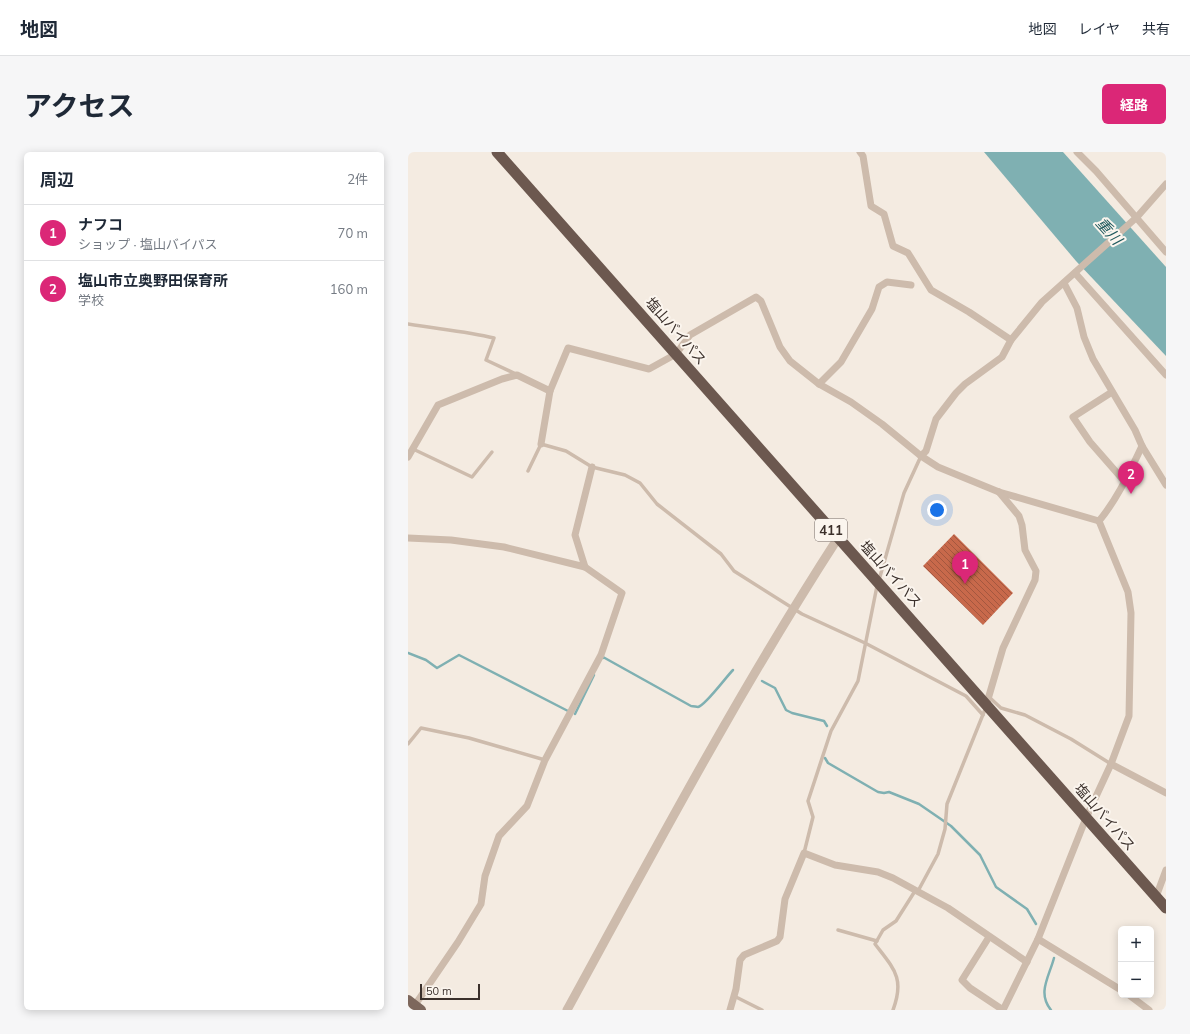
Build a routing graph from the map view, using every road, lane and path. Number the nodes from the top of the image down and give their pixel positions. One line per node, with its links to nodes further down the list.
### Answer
1 (497, 152): 12 (highway, 塩山バイパス / 411)
2 (860, 152): 11 (street)
3 (1077, 152): 5 (street)
4 (1166, 184): 5 (street)
5 (1137, 217): 6 (street); 7 (street)
6 (1166, 252)
7 (1075, 273): 8 (street); 14 (street)
8 (1064, 283): 11 (street); 17 (street)
9 (911, 285): 15 (street)
10 (408, 324): 13 (lane)
11 (1011, 340): 22 (street)
12 (676, 354): 15 (street); 16 (street); 31 (highway, 塩山バイパス / 411)
13 (517, 375): 16 (street); 20 (street)
14 (1166, 375)
15 (819, 384): 22 (street)
16 (550, 391): 18 (street)
17 (1112, 392): 19 (street); 26 (street)
18 (541, 444): 24 (lane); 25 (lane)
19 (1142, 446): 26 (street); 27 (street)
20 (410, 448): 21 (lane); 23 (street)
21 (492, 452)
22 (921, 456): 28 (street); 33 (lane)
23 (408, 457)
24 (592, 467): 32 (street); 34 (lane)
25 (528, 471)
26 (1125, 482): 29 (street)
27 (1166, 485)
28 (998, 492): 29 (street); 36 (street)
29 (1099, 521): 39 (street)
30 (408, 538): 32 (street)
31 (838, 538): 33 (highway, 塩山バイパス / 411); 34 (street)
32 (585, 567): 38 (street)
33 (878, 582): 35 (lane); 36 (highway, 塩山バイパス / 411)
34 (793, 608): 35 (lane); 56 (street)
35 (865, 643): 36 (lane); 42 (lane)
36 (986, 706): 39 (lane); 41 (highway, 塩山バイパス / 411); 44 (lane)
37 (408, 744): 38 (lane)
38 (545, 760): 55 (street)
39 (1111, 764): 40 (street); 41 (street)
40 (1166, 793)
41 (1086, 818): 45 (highway, 塩山バイパス / 411); 49 (street)
42 (804, 853): 44 (street); 53 (street)
43 (1166, 870): 45 (street)
44 (916, 892): 48 (street); 50 (lane)
45 (1156, 898): 46 (highway, 塩山バイパス / 411)
46 (1166, 908)
47 (838, 930): 50 (lane)
48 (989, 937): 51 (street); 60 (street)
49 (1038, 938): 51 (street); 52 (street)
50 (877, 941): 59 (lane)
51 (1027, 962): 60 (street)
52 (1118, 988)
53 (734, 996): 57 (street); 58 (lane)
54 (1133, 998): 61 (street)
55 (414, 1005)
56 (567, 1010)
57 (730, 1010)
58 (762, 1010)
59 (893, 1010)
60 (1003, 1010)
61 (1149, 1010)

